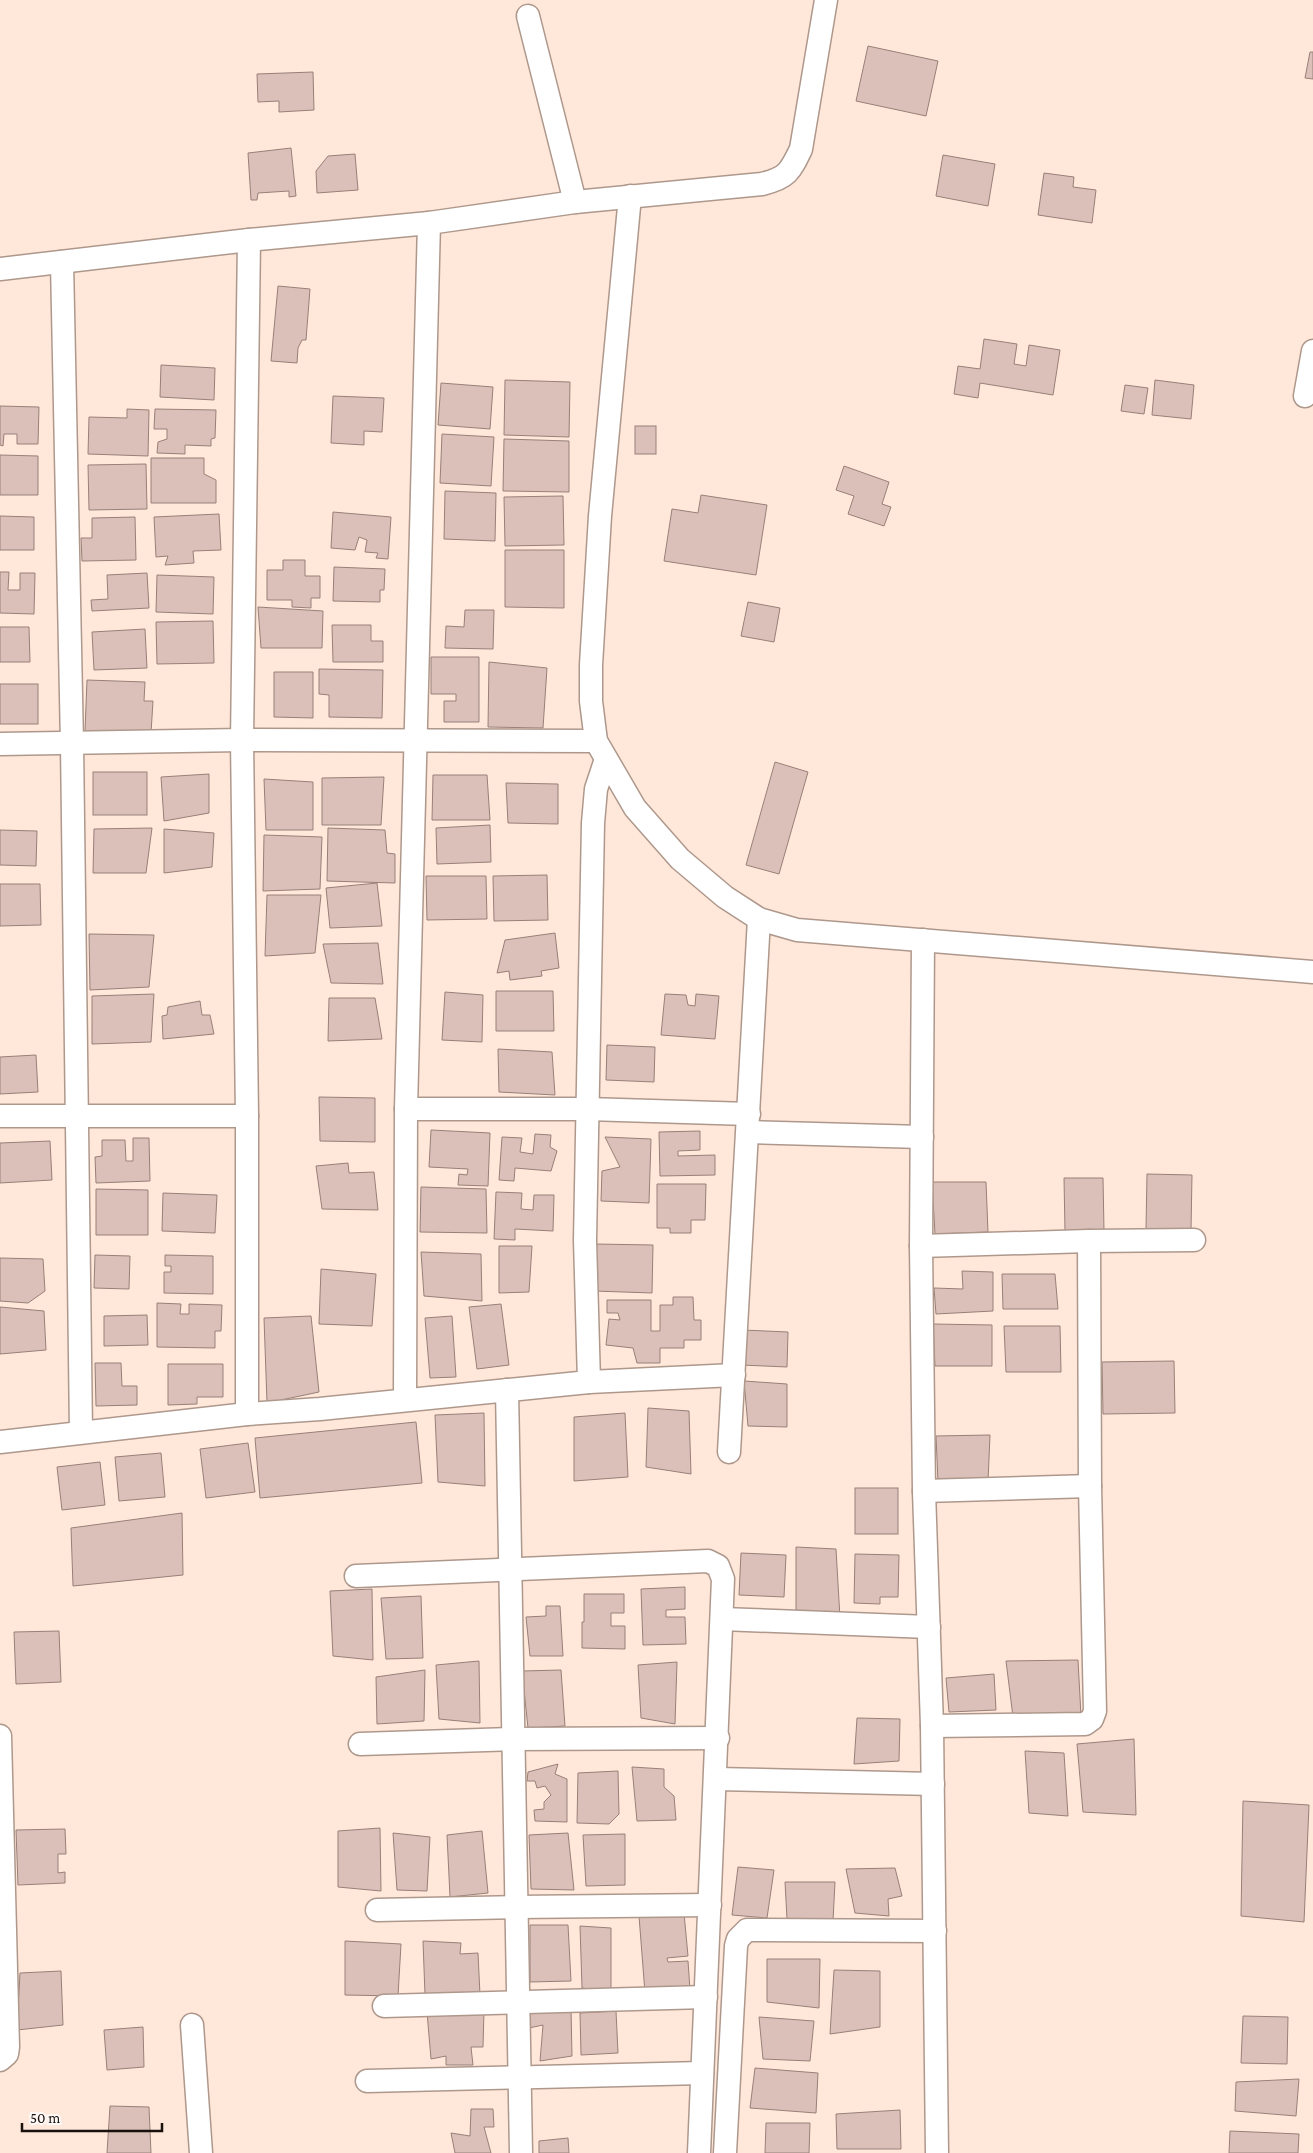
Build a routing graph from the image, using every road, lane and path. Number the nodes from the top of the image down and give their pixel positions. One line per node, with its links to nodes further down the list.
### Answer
1 (826, 0): 3 (street)
2 (528, 16): 4 (street)
3 (630, 196): 4 (street); 15 (street)
4 (575, 202): 5 (street)
5 (429, 223): 6 (street); 12 (street)
6 (249, 240): 7 (street); 11 (street)
7 (62, 262): 8 (street); 14 (street)
8 (0, 269)
9 (1313, 351): 10 (street)
10 (1305, 396)
11 (242, 740): 12 (street); 14 (street); 23 (street)
12 (415, 740): 15 (street); 19 (street)
13 (0, 744): 14 (street)
14 (72, 744): 22 (street)
15 (601, 750): 16 (street); 20 (street)
16 (759, 919): 17 (street); 24 (street)
17 (923, 940): 18 (street); 25 (street)
18 (1313, 972)
19 (406, 1109): 20 (street); 32 (street)
20 (587, 1109): 24 (street); 30 (street)
21 (0, 1116): 22 (street)
22 (76, 1116): 23 (street); 34 (street)
23 (248, 1116): 33 (street)
24 (748, 1123): 25 (street); 29 (street)
25 (922, 1138): 28 (street)
26 (1194, 1240): 27 (street)
27 (1089, 1241): 28 (street); 37 (street)
28 (921, 1246): 38 (street)
29 (734, 1375): 30 (street); 36 (street)
30 (589, 1382): 31 (street)
31 (507, 1390): 32 (street); 39 (street)
32 (405, 1399): 33 (street)
33 (247, 1414): 34 (street)
34 (81, 1432): 35 (street)
35 (0, 1442)
36 (729, 1452)
37 (1090, 1486): 38 (street); 43 (street)
38 (924, 1491): 42 (street)
39 (511, 1568): 40 (street); 41 (street); 46 (street)
40 (356, 1576)
41 (722, 1619): 42 (street); 45 (street)
42 (929, 1628): 43 (street)
43 (932, 1726): 49 (street)
44 (0, 1736): 50 (street)
45 (718, 1738): 46 (street); 48 (street)
46 (514, 1739): 47 (street); 52 (street)
47 (360, 1744)
48 (716, 1779): 49 (street); 51 (street)
49 (933, 1784): 54 (street)
50 (2, 1899): 59 (street)
51 (710, 1905): 52 (street); 55 (street)
52 (517, 1906): 53 (street); 56 (street)
53 (377, 1910)
54 (935, 1931): 66 (street); 67 (street)
55 (706, 1996): 56 (street); 60 (street)
56 (519, 2001): 57 (street); 61 (street)
57 (384, 2006)
58 (192, 2025): 63 (street)
59 (0, 2060)
60 (702, 2074): 61 (street); 65 (street)
61 (520, 2076): 62 (street); 64 (street)
62 (367, 2081)
63 (201, 2153)
64 (521, 2153)
65 (698, 2153)
66 (725, 2153)
67 (937, 2153)

